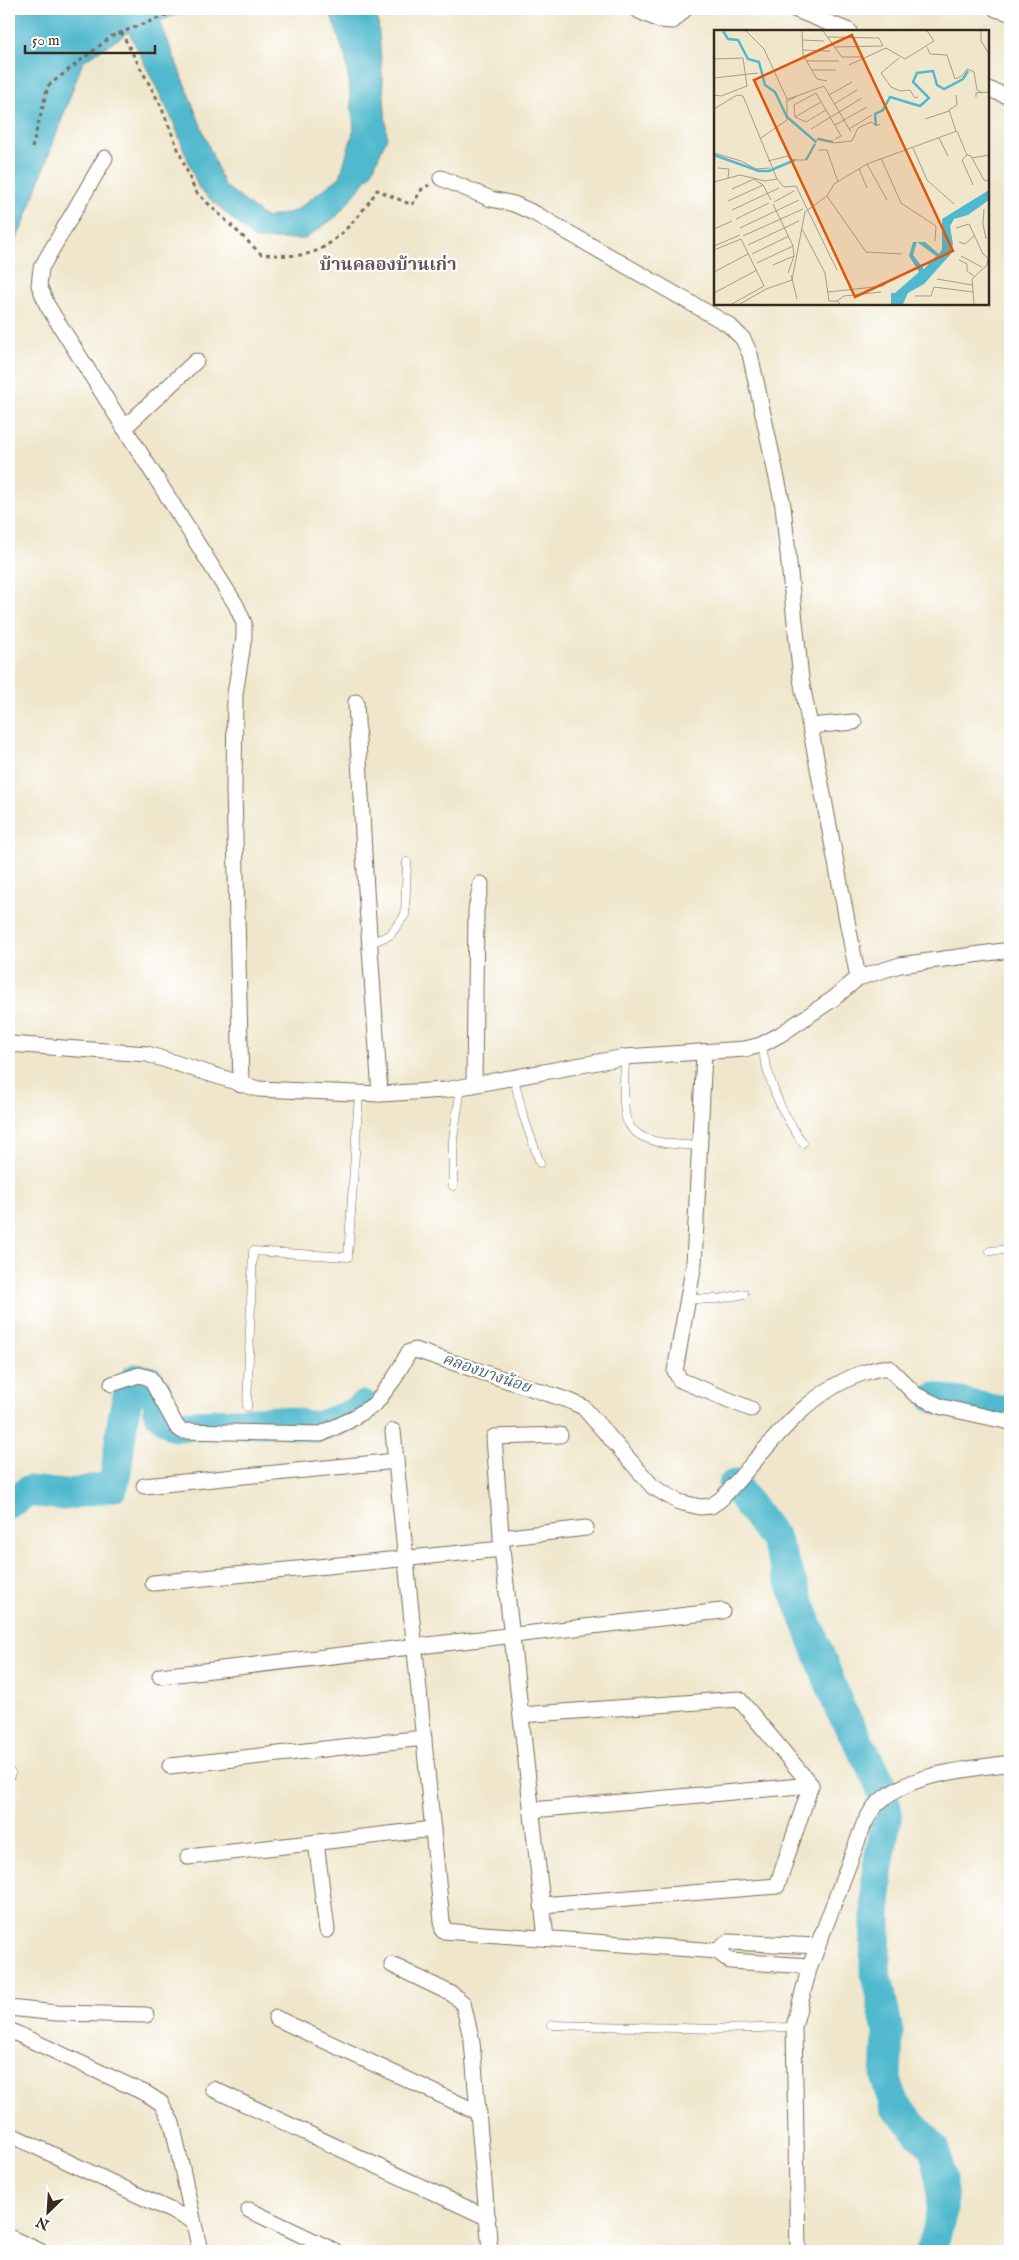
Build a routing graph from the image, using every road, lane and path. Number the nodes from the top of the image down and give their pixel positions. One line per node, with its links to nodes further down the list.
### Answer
1 (182, 9): 8 (path)
2 (685, 9): 5 (street)
3 (794, 9): 7 (street)
4 (996, 9): 6 (street)
5 (639, 11)
6 (1010, 13)
7 (846, 30)
8 (121, 32): 11 (path); 13 (path)
9 (989, 89): 10 (street)
10 (1010, 97)
11 (32, 148)
12 (105, 158): 15 (street)
13 (441, 178): 18 (street)
14 (196, 361): 15 (street)
15 (124, 428): 29 (street)
16 (356, 702): 21 (street)
17 (854, 722): 18 (street)
18 (810, 726): 23 (street)
19 (407, 862): 21 (lane)
20 (481, 884): 30 (street)
21 (370, 942): 32 (street)
22 (1010, 950): 23 (street)
23 (858, 978): 25 (street)
24 (9, 1044): 29 (street)
25 (761, 1045): 26 (street); 33 (lane)
26 (704, 1052): 27 (street); 34 (street)
27 (625, 1057): 28 (street); 34 (lane)
28 (514, 1079): 30 (street); 35 (lane)
29 (241, 1085): 31 (street)
30 (468, 1086): 32 (street); 36 (lane)
31 (359, 1094): 32 (street); 42 (lane)
32 (380, 1094)
33 (803, 1143)
34 (700, 1146): 40 (street)
35 (540, 1163)
36 (453, 1186)
37 (1010, 1249): 38 (lane)
38 (990, 1251)
39 (744, 1294): 40 (lane)
40 (688, 1299): 43 (street)
41 (112, 1384): 44 (street)
42 (247, 1407)
43 (752, 1409)
44 (1010, 1422)
45 (393, 1431): 47 (street)
46 (560, 1435): 50 (street)
47 (396, 1461): 48 (street); 51 (street)
48 (144, 1486)
49 (586, 1528): 50 (street)
50 (502, 1544): 51 (street); 54 (street)
51 (407, 1558): 52 (street); 55 (street)
52 (152, 1583)
53 (722, 1612): 54 (street)
54 (512, 1635): 55 (street); 57 (street)
55 (415, 1646): 56 (street); 58 (street)
56 (160, 1676)
57 (521, 1715): 61 (street); 62 (street)
58 (424, 1738): 60 (street); 63 (street)
59 (1010, 1763): 69 (street)
60 (170, 1766)
61 (811, 1786): 62 (street); 66 (street)
62 (532, 1810): 66 (street)
63 (434, 1829): 64 (street); 68 (street)
64 (316, 1842): 65 (street); 67 (street)
65 (188, 1857)
66 (542, 1905): 68 (street)
67 (327, 1930)
68 (546, 1938): 70 (street)
69 (818, 1946): 70 (street); 72 (street)
70 (717, 1951): 72 (street)
71 (392, 1965): 80 (street)
72 (810, 1966): 77 (street)
73 (9, 2008): 74 (street)
74 (146, 2015)
75 (276, 2018): 80 (street)
76 (552, 2025): 77 (lane)
77 (794, 2027): 90 (street)
78 (9, 2030): 84 (street)
79 (212, 2088): 83 (street)
80 (479, 2112): 83 (street)
81 (9, 2134): 84 (street)
82 (249, 2210): 88 (street)
83 (488, 2218): 89 (street)
84 (193, 2221): 87 (street)
85 (9, 2236): 86 (street)
86 (40, 2251)
87 (200, 2251)
88 (335, 2251)
89 (490, 2251)
90 (798, 2251)

